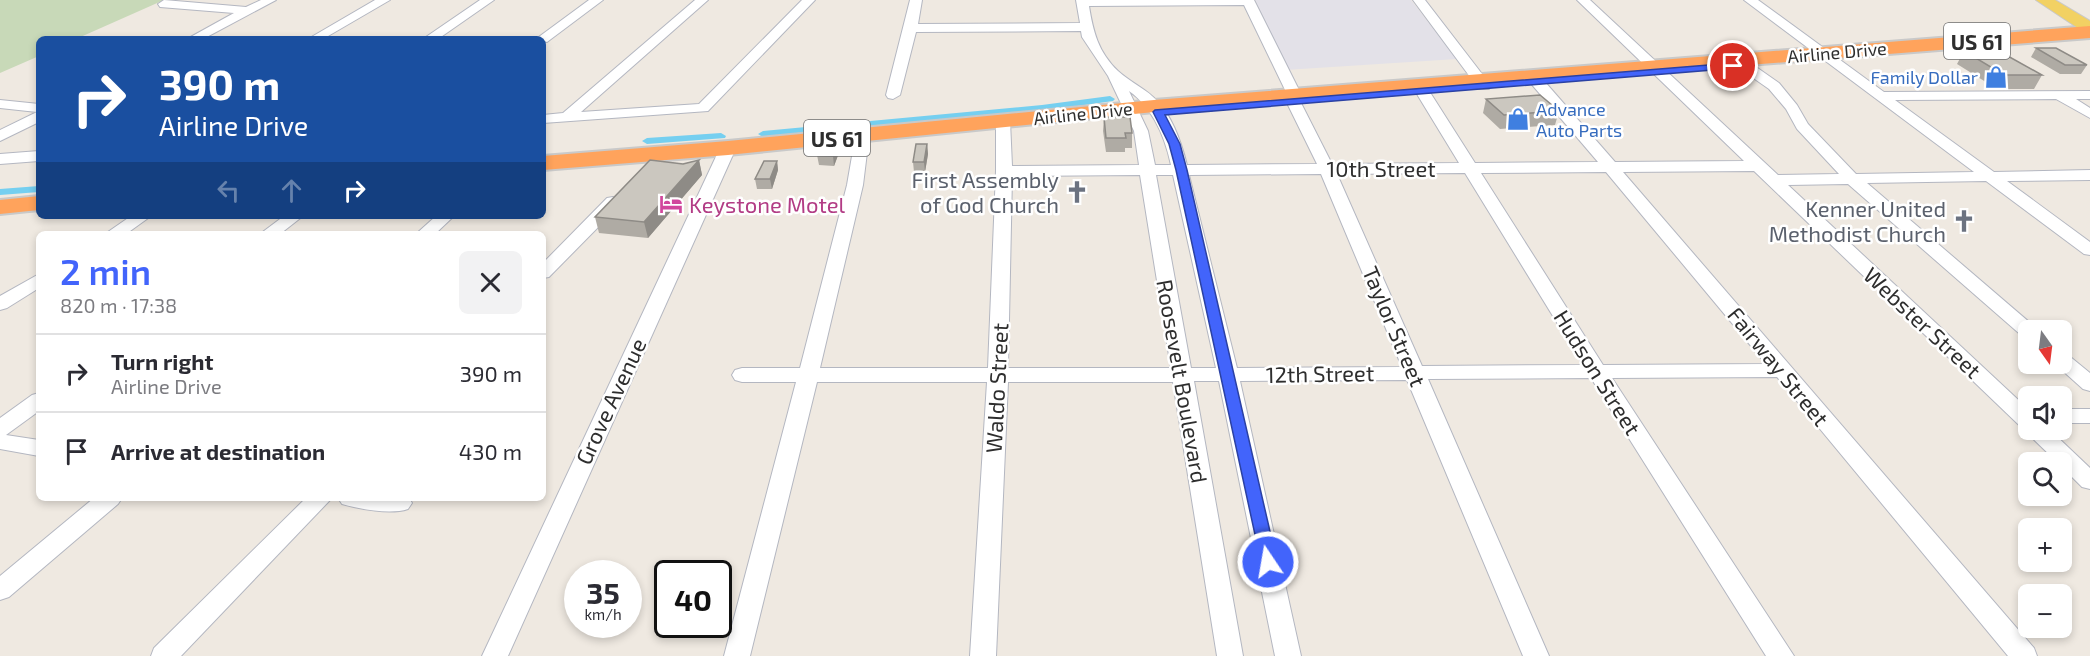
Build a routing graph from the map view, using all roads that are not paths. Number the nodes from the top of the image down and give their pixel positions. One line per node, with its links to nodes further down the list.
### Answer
1 (270, 0): 16 (street)
2 (384, 0): 21 (street)
3 (488, 0): 22 (street)
4 (597, 0): 23 (street)
5 (702, 0): 43 (street)
6 (809, 0): 43 (street)
7 (916, 0): 19 (street)
8 (1419, 0): 32 (street)
9 (1583, 0): 28 (street, Webster Street)
10 (1750, 0): 26 (street)
11 (2044, 0): 17 (main road)
12 (2057, 0): 17 (main road)
13 (1082, 1): 14 (street); 18 (street)
14 (1249, 1): 38 (street, Taylor Street)
15 (164, 4): 16 (street)
16 (249, 11): 20 (street)
17 (2089, 21): 25 (highway, Airline Drive / US 61)
18 (1085, 27): 19 (street); 29 (street)
19 (911, 28): 34 (street)
20 (199, 36)
21 (319, 36)
22 (434, 36)
23 (546, 36)
24 (2090, 41): 25 (highway, Airline Drive / US 61)
25 (1979, 47): 26 (highway, Airline Drive / US 61)
26 (1827, 56): 27 (highway, Airline Drive / US 61); 28 (highway, Airline Drive / US 61); 37 (street)
27 (1744, 65): 28 (highway, Airline Drive / US 61); 64 (street)
28 (1657, 70): 31 (highway, Airline Drive / US 61); 54 (street, Webster Street)
29 (1114, 75): 41 (street); 41 (street)
30 (2031, 78): 35 (street)
31 (1535, 79): 32 (highway, Airline Drive / US 61); 55 (street, Fairway Street)
32 (1482, 84): 33 (highway, Airline Drive / US 61)
33 (1421, 88): 38 (highway, Airline Drive / US 61); 56 (street, Hudson Street)
34 (893, 95)
35 (2060, 95): 36 (street); 37 (street); 42 (street)
36 (2090, 95)
37 (1882, 96): 63 (street)
38 (1293, 98): 41 (highway, Airline Drive / US 61); 57 (street, Taylor Street)
39 (0, 104): 40 (street)
40 (36, 108)
41 (1144, 110): 46 (highway, Airline Drive / US 61); 59 (street, Roosevelt Boulevard); 60 (street, Roosevelt Boulevard)
42 (2090, 114)
43 (567, 117): 45 (street)
44 (36, 118): 47 (street)
45 (546, 119)
46 (1004, 124): 48 (highway, Airline Drive / US 61); 61 (street, Waldo Street)
47 (0, 136)
48 (862, 138): 49 (highway, Airline Drive / US 61); 87 (street)
49 (727, 151): 53 (highway, Airline Drive / US 61); 106 (street, Grove Avenue)
50 (36, 156): 51 (street)
51 (0, 159)
52 (546, 162): 53 (highway, Airline Drive / US 61)
53 (652, 162): 58 (highway, Airline Drive / US 61)
54 (1757, 166): 55 (street, 10th Street); 65 (street, Webster Street)
55 (1612, 167): 56 (street, 10th Street); 82 (street, Fairway Street)
56 (1469, 168): 57 (street, 10th Street); 83 (street, Hudson Street)
57 (1327, 169): 60 (street, 10th Street); 84 (street, Taylor Street)
58 (546, 170)
59 (1147, 170): 60 (street, 10th Street); 61 (street, 10th Street); 88 (street, Roosevelt Boulevard)
60 (1182, 170): 89 (street, Roosevelt Boulevard)
61 (1004, 171): 85 (street, Waldo Street)
62 (2090, 175): 63 (street)
63 (1989, 176): 64 (street); 76 (street)
64 (1851, 178): 65 (street); 80 (street)
65 (1772, 180): 92 (street, Webster Street)
66 (621, 194): 77 (street)
67 (36, 203): 68 (highway)
68 (2, 209): 69 (highway)
69 (36, 210)
70 (138, 219): 73 (street)
71 (291, 219): 74 (street)
72 (442, 219): 75 (street)
73 (119, 231)
74 (273, 231)
75 (428, 231)
76 (2090, 250)
77 (546, 270)
78 (36, 282): 79 (street)
79 (0, 304)
80 (2018, 322)
81 (2072, 368): 90 (street)
82 (1782, 370): 83 (street, 12th Street); 113 (street, Fairway Street)
83 (1597, 371): 84 (street, 12th Street); 112 (street, Hudson Street)
84 (1416, 372): 89 (street, 12th Street); 111 (street, Taylor Street)
85 (998, 374): 87 (street, 12th Street); 88 (street, 12th Street); 108 (street, Waldo Street)
86 (742, 375): 87 (street, 12th Street)
87 (807, 375): 107 (street)
88 (1182, 375): 89 (street, 12th Street); 109 (street, Roosevelt Boulevard)
89 (1228, 375): 110 (street, Roosevelt Boulevard)
90 (2090, 384)
91 (36, 402): 95 (street)
92 (2018, 410)
93 (2072, 416): 94 (street)
94 (2090, 416)
95 (0, 429)
96 (2049, 440): 99 (street, Webster Street)
97 (0, 441): 98 (street)
98 (36, 447)
99 (2090, 481)
100 (106, 501): 104 (street)
101 (317, 501): 105 (street)
102 (380, 501): 103 (street)
103 (400, 503)
104 (0, 590)
105 (164, 656)
106 (495, 656)
107 (737, 656)
108 (983, 656)
109 (1230, 656)
110 (1288, 656)
111 (1536, 656)
112 (1781, 656)
113 (2024, 656)

